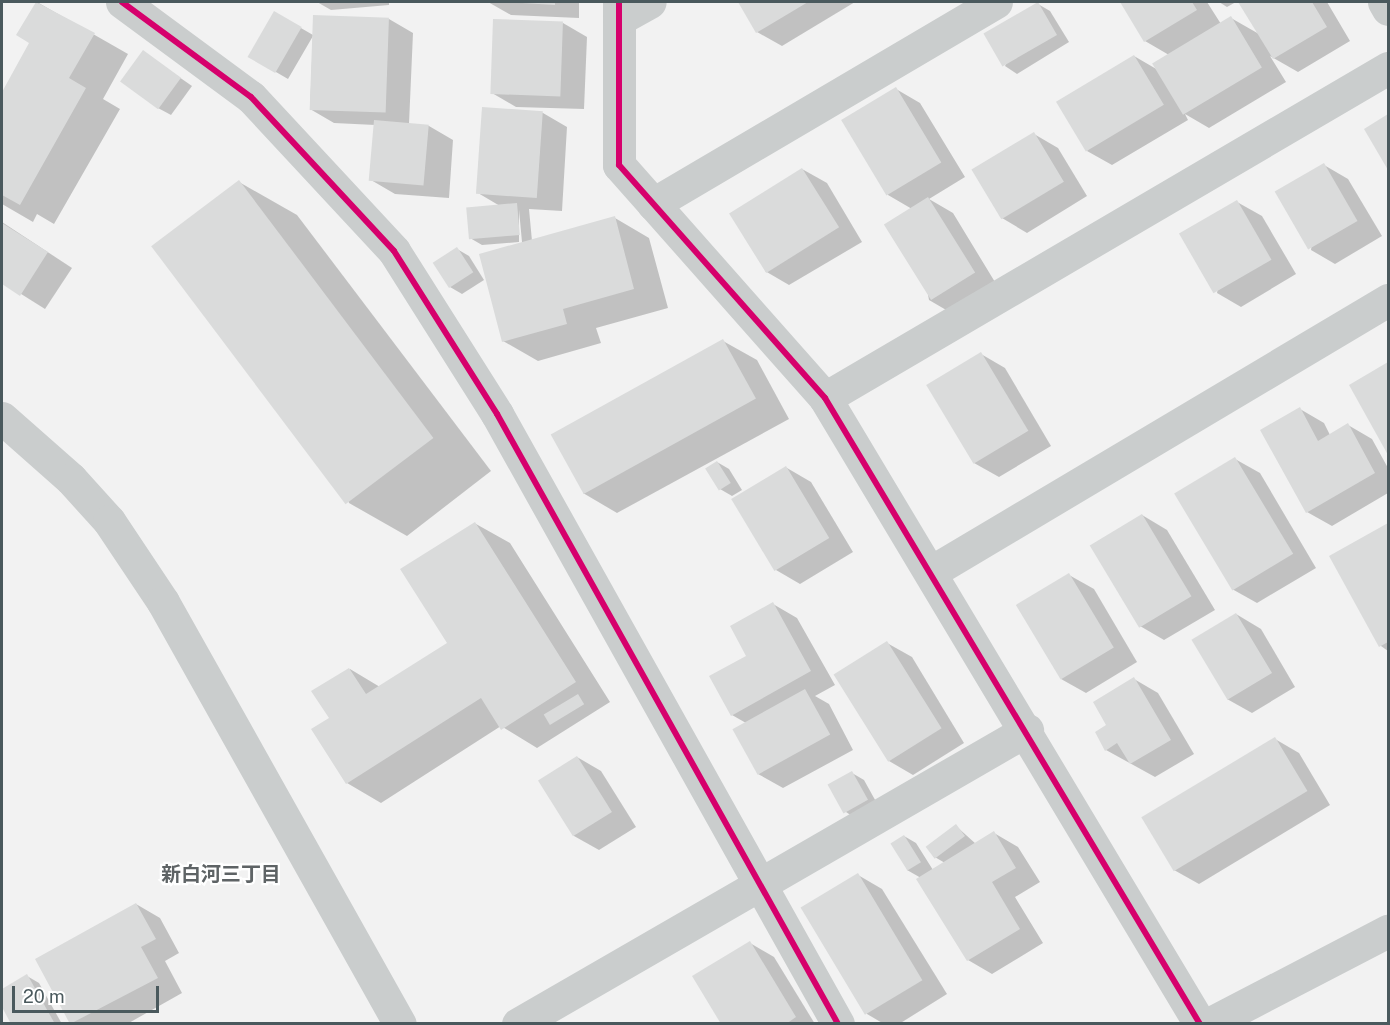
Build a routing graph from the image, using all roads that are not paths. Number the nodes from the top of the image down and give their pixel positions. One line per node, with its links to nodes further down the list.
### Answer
1 (122, 2): 14 (street)
2 (650, 2): 6 (street)
3 (996, 2): 8 (street)
4 (1384, 2): 5 (street)
5 (1389, 9)
6 (619, 10): 8 (street)
7 (1389, 68): 10 (street)
8 (653, 204): 10 (street)
9 (1389, 300): 12 (street)
10 (825, 398): 12 (street)
11 (2, 418): 16 (street)
12 (931, 572): 13 (street)
13 (1027, 730): 14 (street); 19 (street)
14 (762, 886): 17 (street); 18 (street)
15 (1389, 931): 20 (street)
16 (400, 1023)
17 (518, 1023)
18 (838, 1023)
19 (1200, 1023)
20 (1209, 1023)

